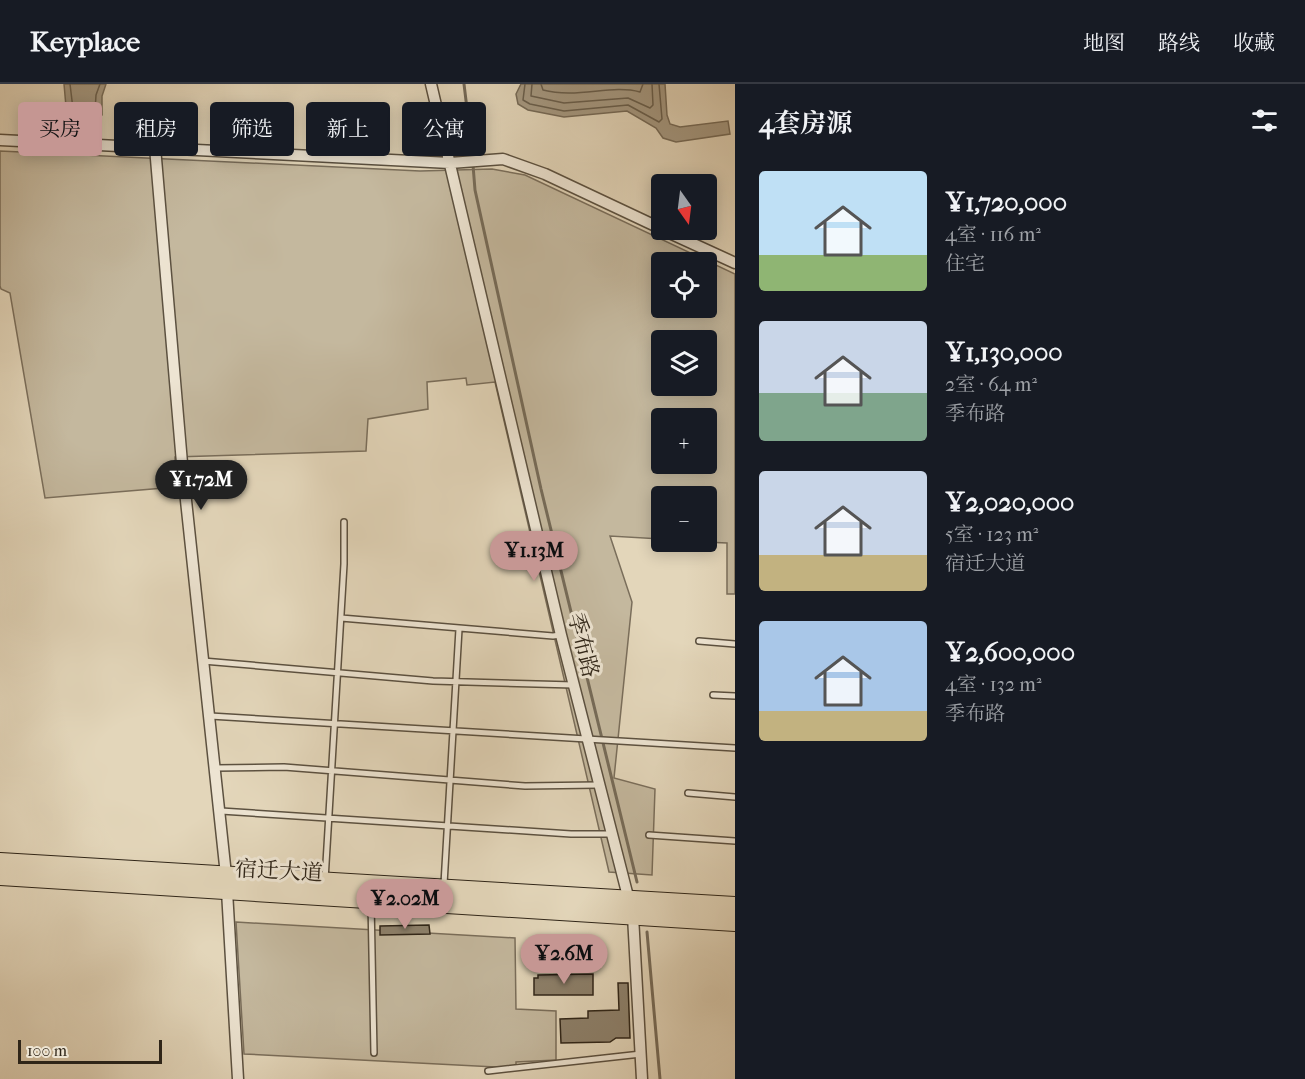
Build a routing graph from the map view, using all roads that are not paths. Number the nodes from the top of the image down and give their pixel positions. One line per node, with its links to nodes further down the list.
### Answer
1 (431, 84): 6 (street, 季布路)
2 (0, 140): 3 (street)
3 (114, 145)
4 (198, 149): 6 (street)
5 (156, 156): 16 (street)
6 (450, 164): 7 (street); 13 (street, 季布路)
7 (651, 224)
8 (686, 240): 9 (street)
9 (735, 263)
10 (344, 522): 11 (lane)
11 (341, 618): 12 (lane); 17 (lane)
12 (459, 628): 13 (lane); 18 (lane)
13 (561, 635): 19 (street, 季布路)
14 (699, 641): 15 (lane)
15 (735, 644)
16 (203, 661): 17 (lane); 22 (street)
17 (337, 671): 18 (lane); 23 (lane)
18 (456, 680): 19 (lane); 24 (lane)
19 (574, 685): 25 (street, 季布路)
20 (713, 695): 21 (lane)
21 (735, 696)
22 (209, 716): 23 (lane); 27 (street)
23 (335, 723): 24 (lane); 28 (lane)
24 (454, 731): 25 (lane); 29 (lane)
25 (592, 738): 26 (lane); 30 (street, 季布路)
26 (735, 748)
27 (216, 768): 28 (lane); 33 (street)
28 (331, 771): 29 (lane); 34 (lane)
29 (450, 781): 30 (lane); 35 (lane)
30 (598, 785): 36 (street, 季布路)
31 (688, 793): 32 (lane)
32 (735, 797)
33 (221, 811): 34 (lane); 42 (street)
34 (329, 820): 35 (lane); 41 (lane)
35 (448, 826): 36 (lane); 43 (lane)
36 (611, 834): 46 (street, 季布路)
37 (649, 835): 38 (lane)
38 (735, 841)
39 (0, 862): 42 (main road, 宿迁大道)
40 (0, 876): 42 (main road, 宿迁大道)
41 (325, 881): 42 (main road, 宿迁大道); 43 (main road, 宿迁大道)
42 (227, 883): 44 (main road, 宿迁大道); 51 (street)
43 (444, 889): 46 (main road, 宿迁大道)
44 (371, 900): 46 (main road, 宿迁大道); 48 (lane)
45 (735, 906): 46 (main road, 宿迁大道)
46 (631, 908): 47 (main road, 宿迁大道); 49 (street, 季布路)
47 (735, 922)
48 (374, 1053)
49 (641, 1054): 50 (lane); 52 (street, 季布路)
50 (488, 1071)
51 (238, 1079)
52 (642, 1079)

